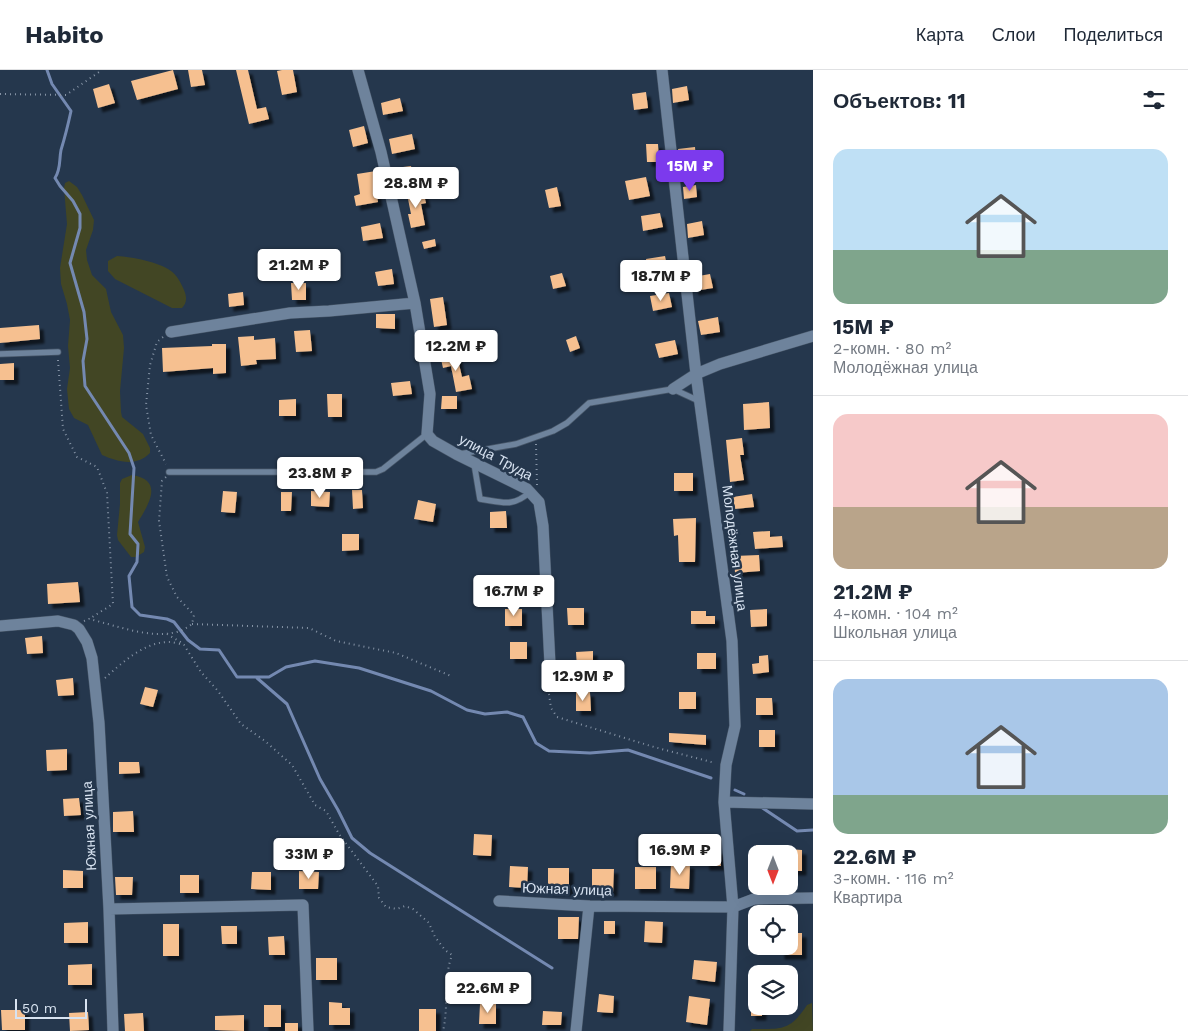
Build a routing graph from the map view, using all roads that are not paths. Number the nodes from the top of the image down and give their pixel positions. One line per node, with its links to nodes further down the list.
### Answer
1 (358, 70): 3 (street)
2 (662, 70): 8 (street, Молодёжная улица)
3 (415, 303): 4 (street); 11 (street)
4 (171, 332)
5 (813, 336): 8 (street)
6 (58, 352): 7 (lane)
7 (0, 354)
8 (696, 374): 9 (street); 10 (street, Молодёжная улица)
9 (673, 389): 10 (lane); 12 (lane)
10 (701, 402): 18 (street, Молодёжная улица)
11 (430, 437): 12 (street, улица Труда); 14 (lane)
12 (456, 454): 13 (street, улица Труда)
13 (474, 463): 15 (street, улица Труда); 15 (lane)
14 (169, 472)
15 (534, 496): 17 (street, улица Труда)
16 (0, 626): 24 (street, Южная улица)
17 (550, 688)
18 (724, 802): 19 (street); 23 (street, Молодёжная улица)
19 (813, 804)
20 (813, 898): 23 (street, Южная улица)
21 (499, 900): 22 (street, Южная улица)
22 (589, 906): 23 (street, Южная улица); 27 (street)
23 (733, 907): 28 (street, Молодёжная улица)
24 (109, 909): 25 (street, Южная улица); 26 (street)
25 (112, 1031)
26 (308, 1031)
27 (576, 1031)
28 (729, 1031)

